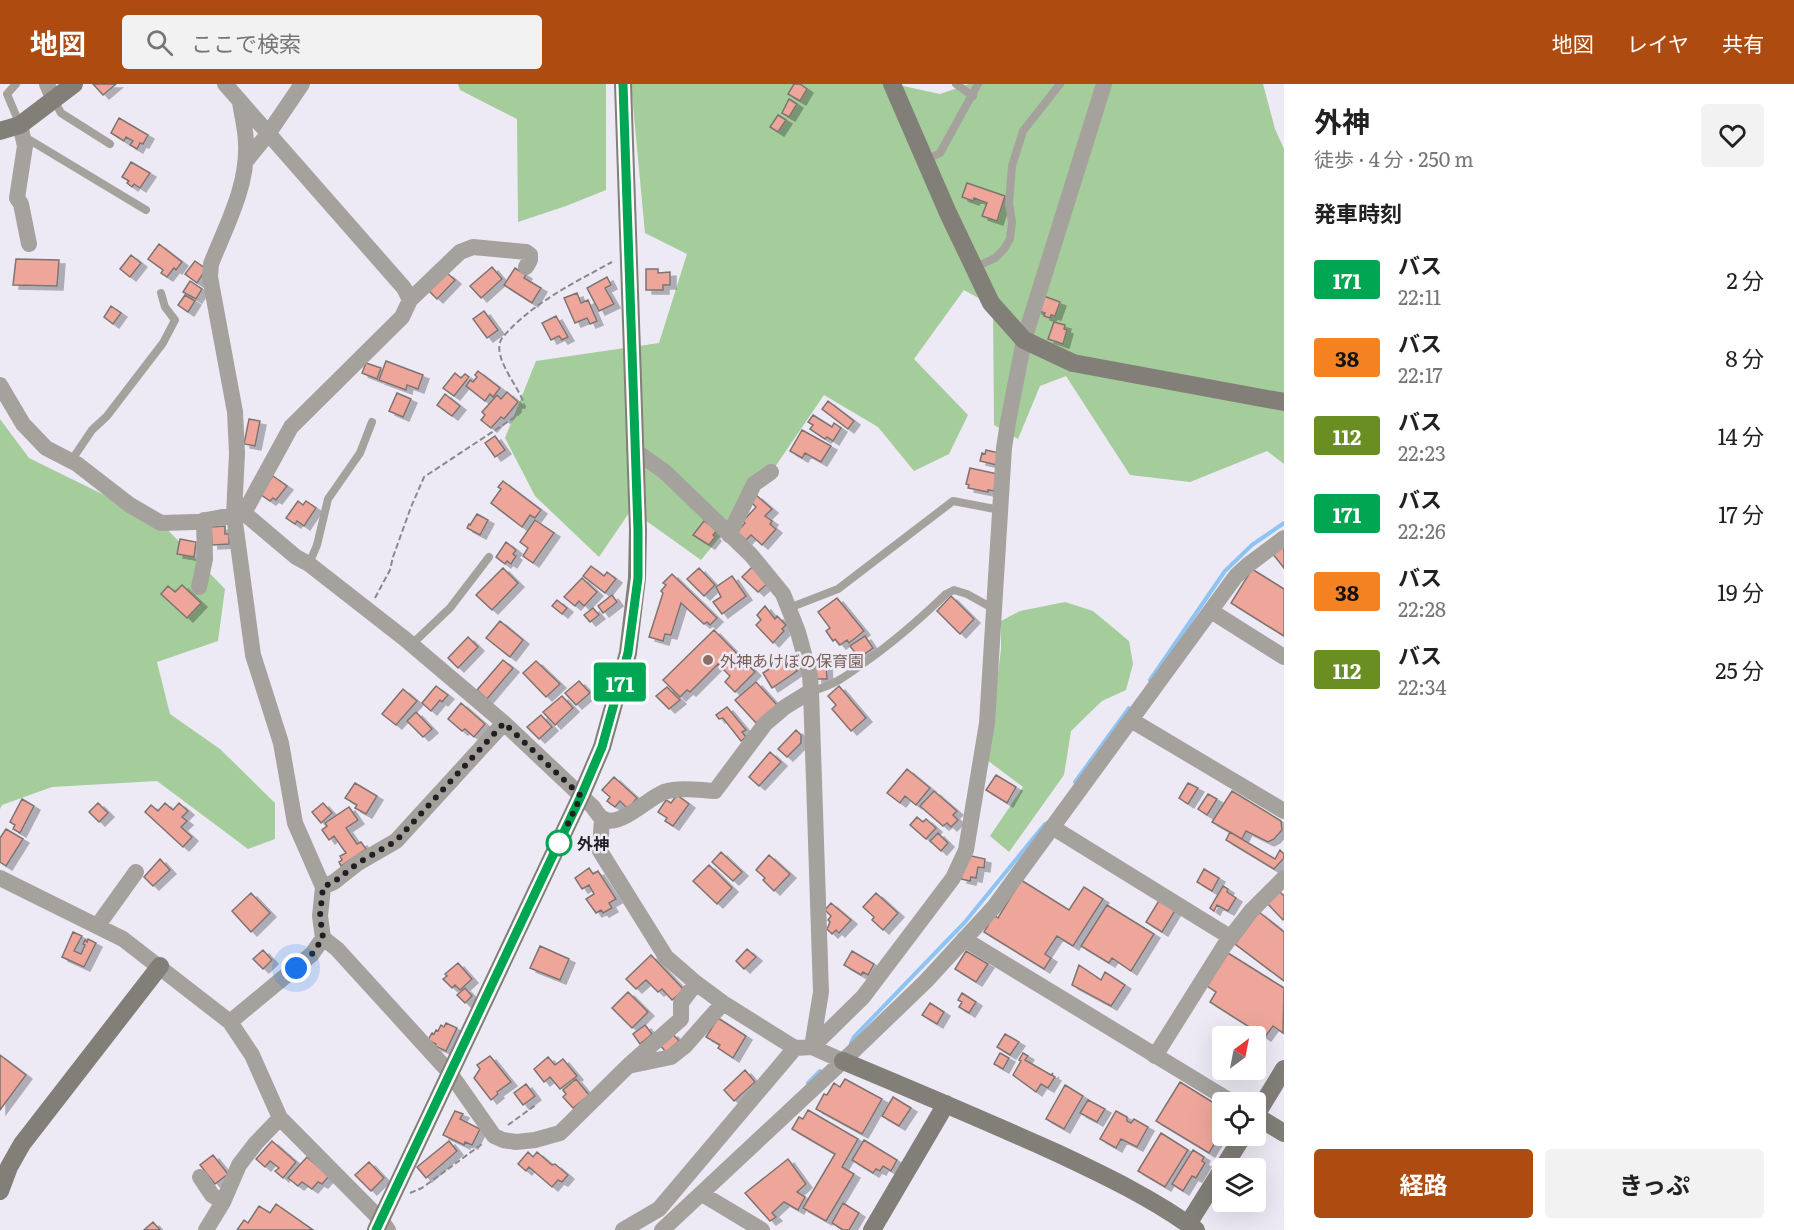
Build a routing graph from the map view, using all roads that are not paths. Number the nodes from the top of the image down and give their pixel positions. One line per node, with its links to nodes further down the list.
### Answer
1 (16, 84): 14 (lane)
2 (74, 84): 11 (street)
3 (225, 84): 13 (street)
4 (302, 84): 16 (street)
5 (623, 84): 30 (street)
6 (892, 84): 18 (street)
7 (956, 84): 12 (lane)
8 (978, 84): 12 (lane)
9 (1060, 84): 23 (lane)
10 (1104, 84): 26 (street)
11 (51, 92): 14 (street); 17 (lane)
12 (973, 96): 18 (lane)
13 (240, 102): 16 (street); 19 (street)
14 (21, 130): 15 (street); 20 (lane); 21 (street)
15 (0, 131)
16 (268, 134): 19 (street); 25 (street)
17 (110, 144)
18 (926, 160): 23 (street)
19 (246, 161): 34 (street)
20 (146, 210)
21 (29, 244)
22 (526, 267): 25 (street)
23 (974, 268): 26 (street)
24 (161, 293): 31 (lane)
25 (410, 300): 34 (street)
26 (1024, 340): 28 (street); 33 (street)
27 (0, 385): 31 (street)
28 (1284, 402)
29 (372, 422): 39 (lane)
30 (634, 450): 36 (street); 49 (street)
31 (71, 461): 35 (street)
32 (771, 472): 36 (street)
33 (1000, 510): 41 (lane); 42 (street)
34 (239, 514): 35 (street); 39 (street); 56 (street)
35 (204, 520): 40 (street)
36 (729, 535): 41 (street)
37 (1284, 538): 43 (street)
38 (489, 557): 44 (lane)
39 (309, 564): 44 (street)
40 (199, 587)
41 (789, 608): 46 (street)
42 (994, 609): 46 (lane); 65 (street)
43 (1211, 611): 45 (street); 47 (street)
44 (411, 645): 48 (street)
45 (1284, 657)
46 (811, 691): 51 (street); 65 (street)
47 (1131, 720): 50 (street); 52 (street)
48 (504, 723): 49 (street); 56 (street)
49 (581, 796): 51 (street); 71 (street)
50 (1284, 811)
51 (602, 818): 62 (street)
52 (1052, 827): 58 (street); 60 (street)
53 (136, 872): 57 (street)
54 (0, 878): 57 (street)
55 (1284, 878): 58 (street)
56 (323, 887): 59 (street)
57 (98, 925): 61 (street)
58 (1230, 937): 67 (street)
59 (323, 938): 64 (street); 71 (street)
60 (964, 939): 67 (street); 68 (street)
61 (160, 966): 64 (street); 80 (street)
62 (696, 983): 63 (street); 69 (street)
63 (723, 1003): 66 (street); 69 (street)
64 (231, 1022): 75 (street)
65 (812, 1047): 66 (street); 68 (street)
66 (795, 1048): 86 (street)
67 (1155, 1056): 72 (street)
68 (843, 1061): 74 (street); 81 (street)
69 (628, 1066): 71 (street)
70 (1284, 1069): 73 (street)
71 (450, 1073): 83 (street)
72 (1215, 1092)
73 (1266, 1099)
74 (946, 1104): 84 (street); 89 (street)
75 (280, 1118): 82 (street); 83 (street)
76 (1266, 1122): 77 (street)
77 (1284, 1133)
78 (1237, 1146): 84 (street)
79 (200, 1177): 82 (street)
80 (0, 1191)
81 (702, 1194): 87 (street); 88 (street)
82 (223, 1202): 85 (street)
83 (382, 1227)
84 (1192, 1227)
85 (206, 1230)
86 (623, 1230)
87 (662, 1230)
88 (762, 1230)
89 (872, 1230)

